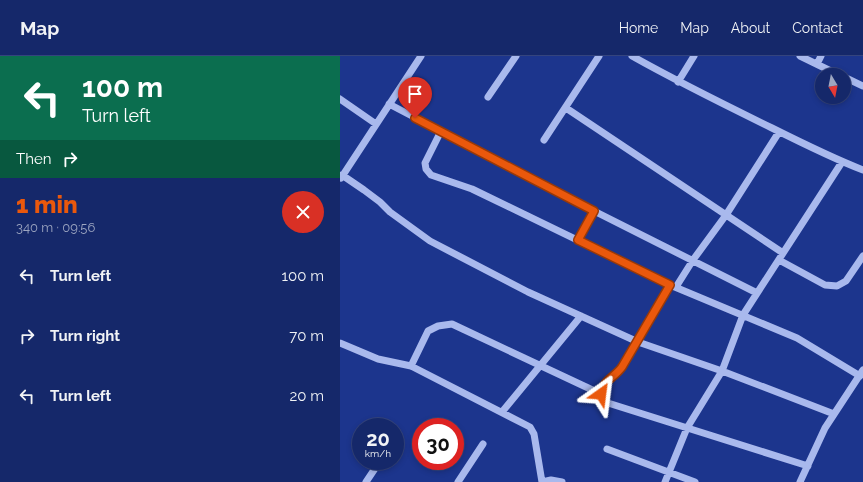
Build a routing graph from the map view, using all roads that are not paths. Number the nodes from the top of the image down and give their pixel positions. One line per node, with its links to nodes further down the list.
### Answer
1 (421, 56): 15 (street)
2 (516, 56): 13 (street)
3 (599, 56): 16 (street)
4 (632, 56): 11 (street)
5 (694, 56): 11 (street)
6 (800, 56): 8 (street)
7 (821, 56): 8 (street)
8 (817, 64): 9 (street)
9 (825, 68)
10 (851, 80): 12 (street)
11 (678, 82): 19 (street)
12 (863, 86)
13 (488, 97)
14 (340, 99): 17 (street)
15 (389, 104): 17 (street); 18 (street)
16 (566, 108): 20 (street); 25 (street)
17 (376, 124): 23 (street)
18 (441, 131): 24 (street); 26 (street)
19 (779, 132): 21 (street); 25 (street)
20 (544, 140)
21 (842, 162): 22 (street); 27 (street)
22 (863, 170)
23 (341, 177): 34 (street)
24 (594, 211): 26 (street); 29 (street)
25 (726, 215): 27 (street); 29 (street)
26 (578, 240): 31 (street)
27 (783, 253): 30 (street)
28 (863, 256): 30 (street)
29 (693, 260): 31 (street); 32 (street)
30 (779, 260): 32 (street)
31 (673, 286): 33 (street); 35 (street)
32 (757, 293): 33 (street)
33 (743, 314): 39 (street); 40 (street)
34 (581, 316): 35 (street); 37 (street)
35 (638, 342): 39 (street); 41 (street)
36 (340, 343): 38 (street)
37 (541, 365): 38 (street); 41 (street); 42 (street)
38 (411, 366): 42 (street)
39 (722, 372): 43 (street); 44 (street)
40 (861, 373): 43 (street)
41 (601, 394): 44 (street)
42 (502, 412): 52 (street)
43 (834, 414): 47 (street)
44 (687, 428): 47 (street); 49 (street)
45 (483, 444): 51 (street)
46 (607, 449): 49 (street)
47 (808, 466): 56 (street)
48 (374, 470): 50 (street)
49 (670, 472): 54 (street); 55 (street)
50 (366, 482)
51 (458, 482)
52 (542, 482): 53 (street)
53 (562, 482)
54 (665, 482)
55 (695, 482)
56 (800, 482)

